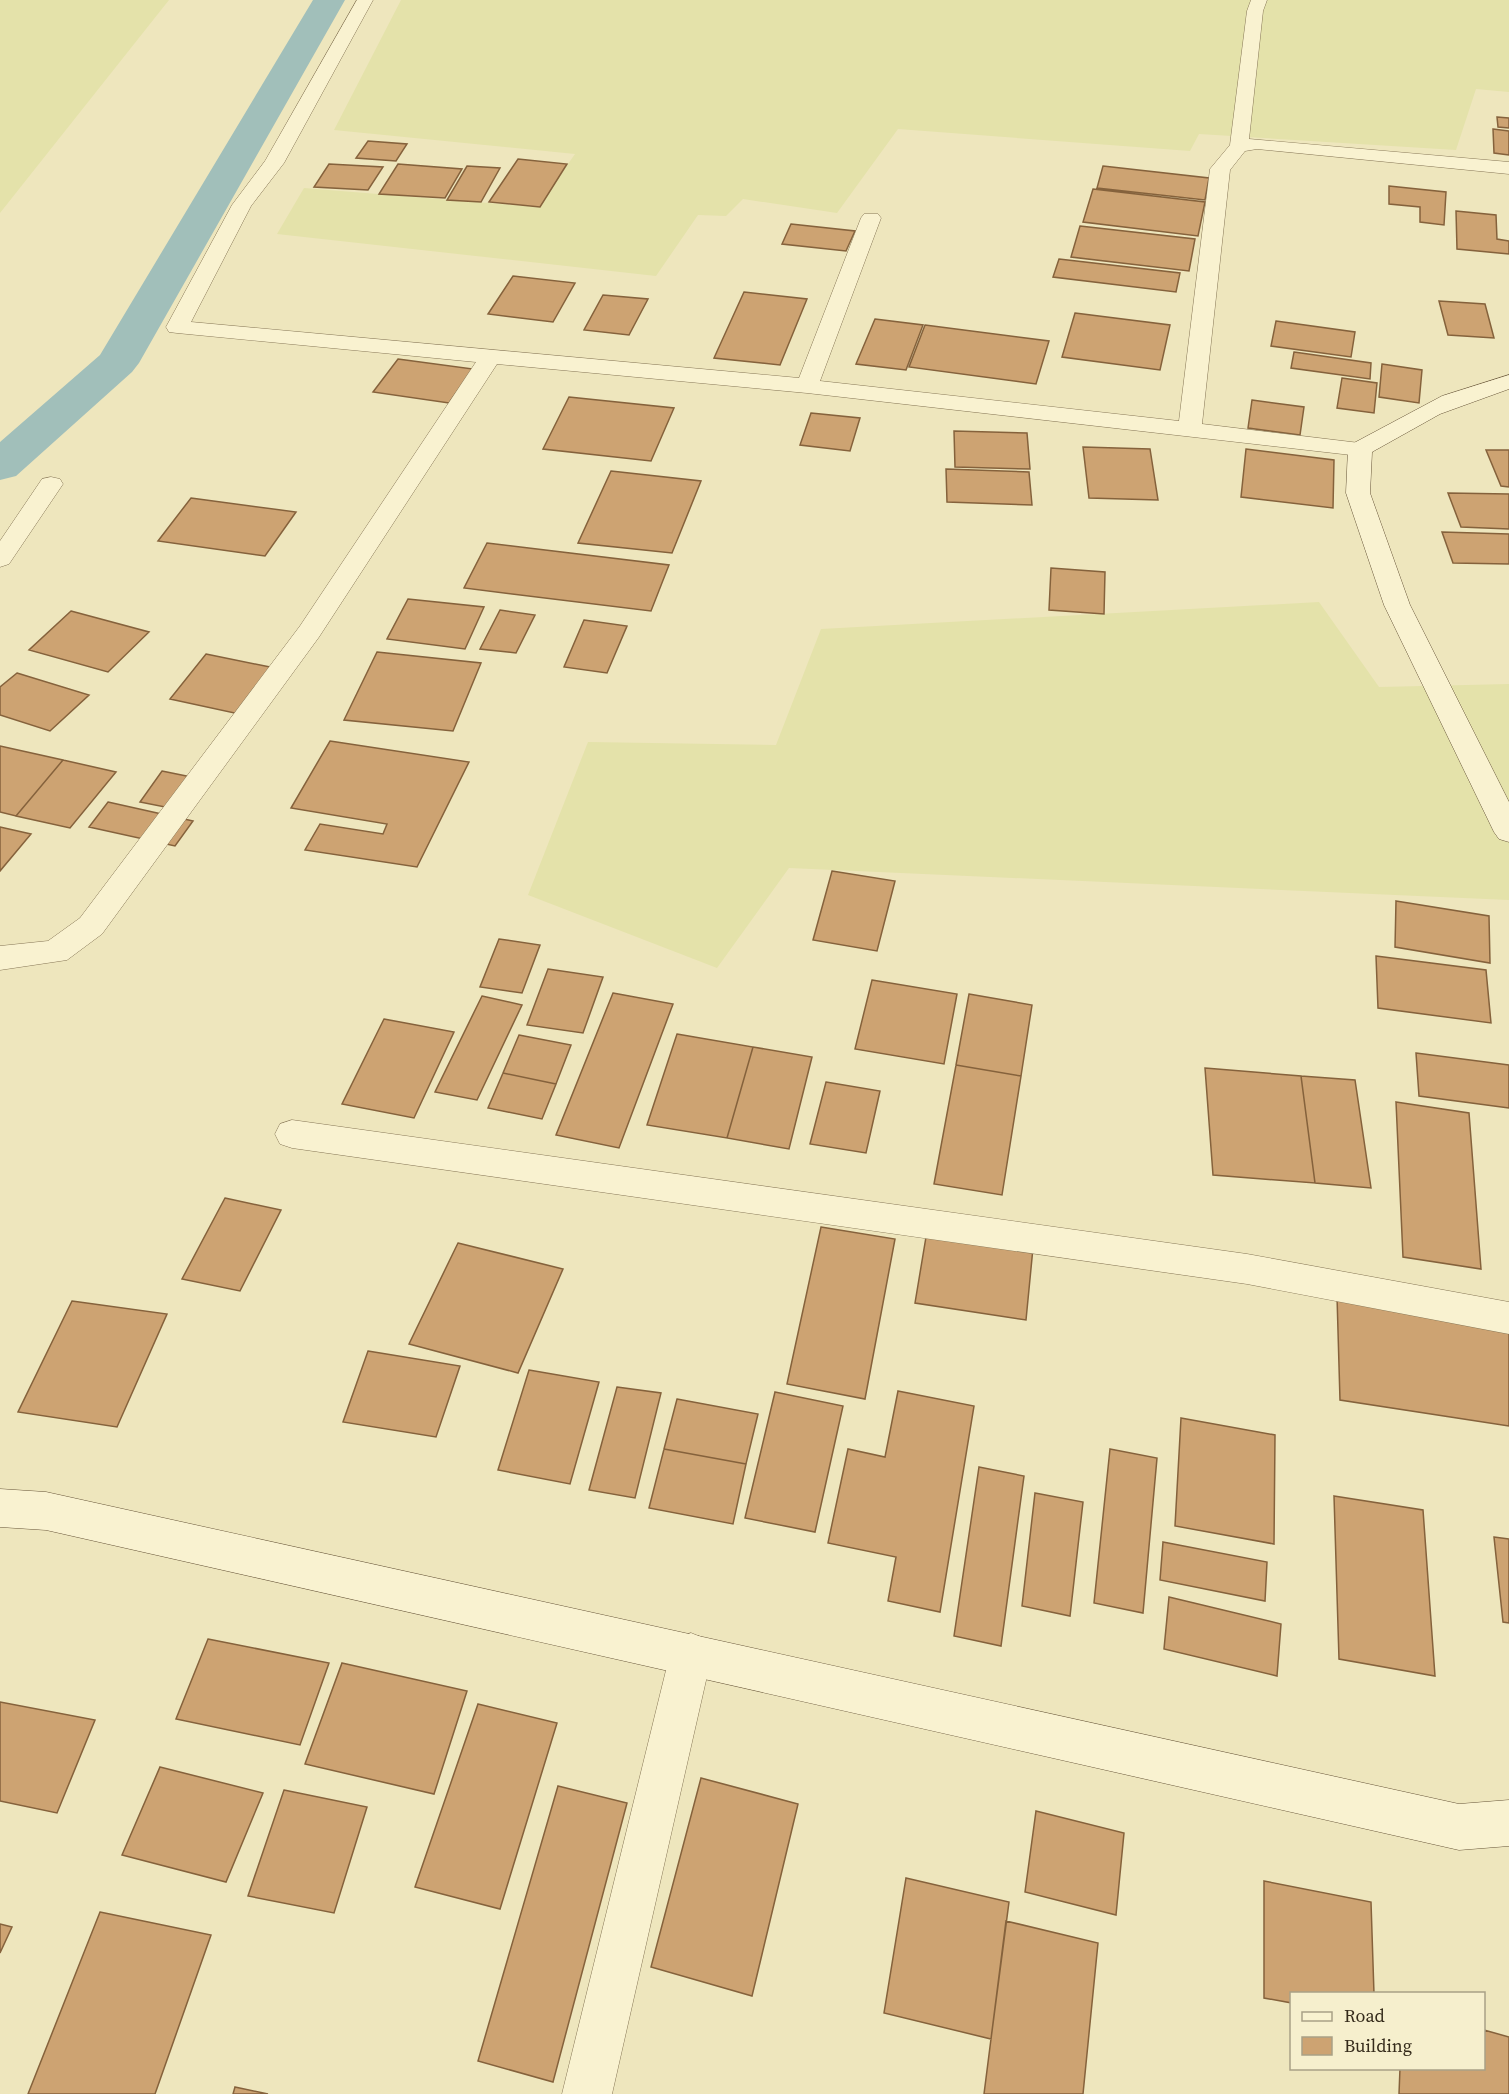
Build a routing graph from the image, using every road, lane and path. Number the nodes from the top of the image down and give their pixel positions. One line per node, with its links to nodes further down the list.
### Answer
1 (365, 0): 6 (street)
2 (1259, 0): 3 (street)
3 (1239, 146): 4 (street); 9 (street)
4 (1509, 168)
5 (871, 218): 8 (street)
6 (491, 355): 8 (street); 14 (street)
7 (1509, 382): 10 (street)
8 (807, 386): 9 (street)
9 (1190, 429): 10 (street)
10 (1360, 449): 13 (street)
11 (51, 484): 12 (street)
12 (0, 559)
13 (1509, 832)
14 (0, 958)
15 (292, 1134): 16 (street)
16 (1509, 1318)
17 (0, 1508): 18 (street)
18 (691, 1654): 19 (street); 20 (street)
19 (1509, 1823)
20 (587, 2094)

